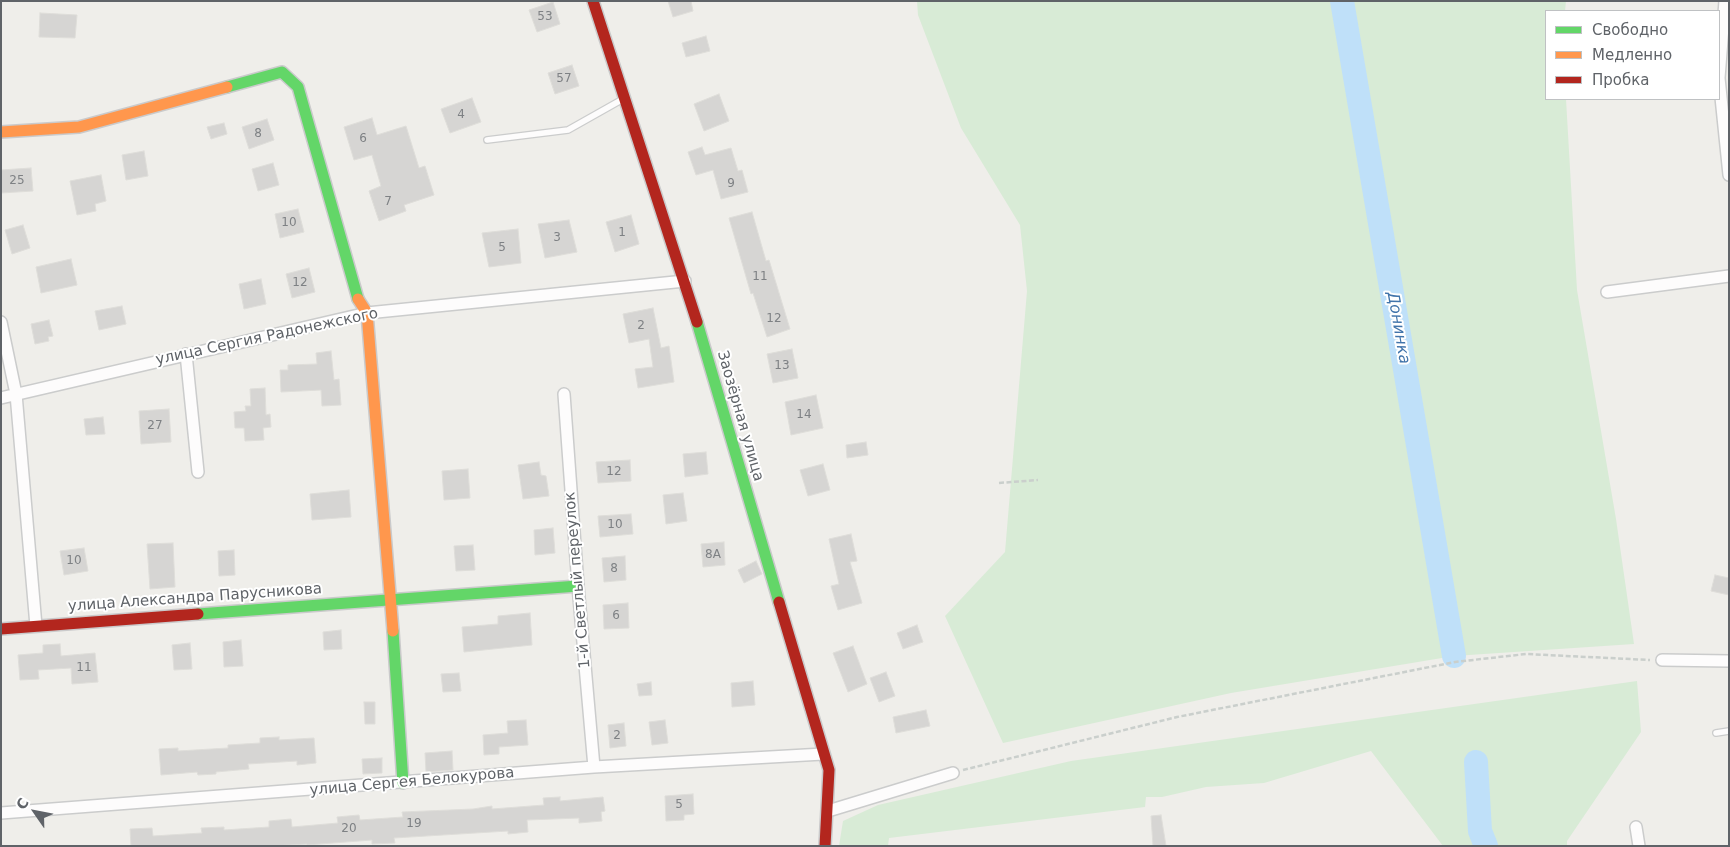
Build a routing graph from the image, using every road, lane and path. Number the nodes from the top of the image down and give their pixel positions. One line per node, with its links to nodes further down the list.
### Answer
1 (593, 1): 5 (street, Заозёрная улица)
2 (1724, 1): 3 (street)
3 (1720, 63)
4 (1720, 88): 8 (street)
5 (625, 98): 7 (lane); 10 (street, Заозёрная улица)
6 (1, 132): 12 (street)
7 (487, 140)
8 (1729, 175)
9 (1729, 276): 11 (street)
10 (685, 281): 12 (street, улица Сергия Радонежского); 29 (street, Заозёрная улица)
11 (1607, 292)
12 (367, 313): 14 (street, улица Сергия Радонежского); 22 (street)
13 (1, 322): 15 (street)
14 (186, 354): 15 (street, улица Сергия Радонежского); 18 (street)
15 (16, 394): 17 (street, улица Сергия Радонежского); 23 (street)
16 (564, 394): 21 (street, 1-й Светлый переулок)
17 (1, 398)
18 (198, 472)
19 (1038, 480): 20 (path)
20 (999, 483)
21 (578, 586): 22 (street); 30 (street, 1-й Светлый переулок)
22 (391, 599): 23 (street, улица Александра Парусникова); 32 (street)
23 (36, 626): 24 (street, улица Александра Парусникова)
24 (1, 629)
25 (1662, 660): 26 (street); 31 (path)
26 (1729, 661)
27 (1729, 731): 28 (lane)
28 (1716, 733)
29 (823, 754): 30 (street, улица Сергея Белокурова); 33 (street, Заозёрная улица)
30 (594, 767): 32 (street, улица Сергея Белокурова)
31 (953, 773): 33 (street)
32 (403, 783): 34 (street, улица Сергея Белокурова)
33 (828, 811): 36 (street, Заозёрная улица)
34 (1, 813)
35 (1636, 827): 37 (street)
36 (825, 846)
37 (1639, 846)

